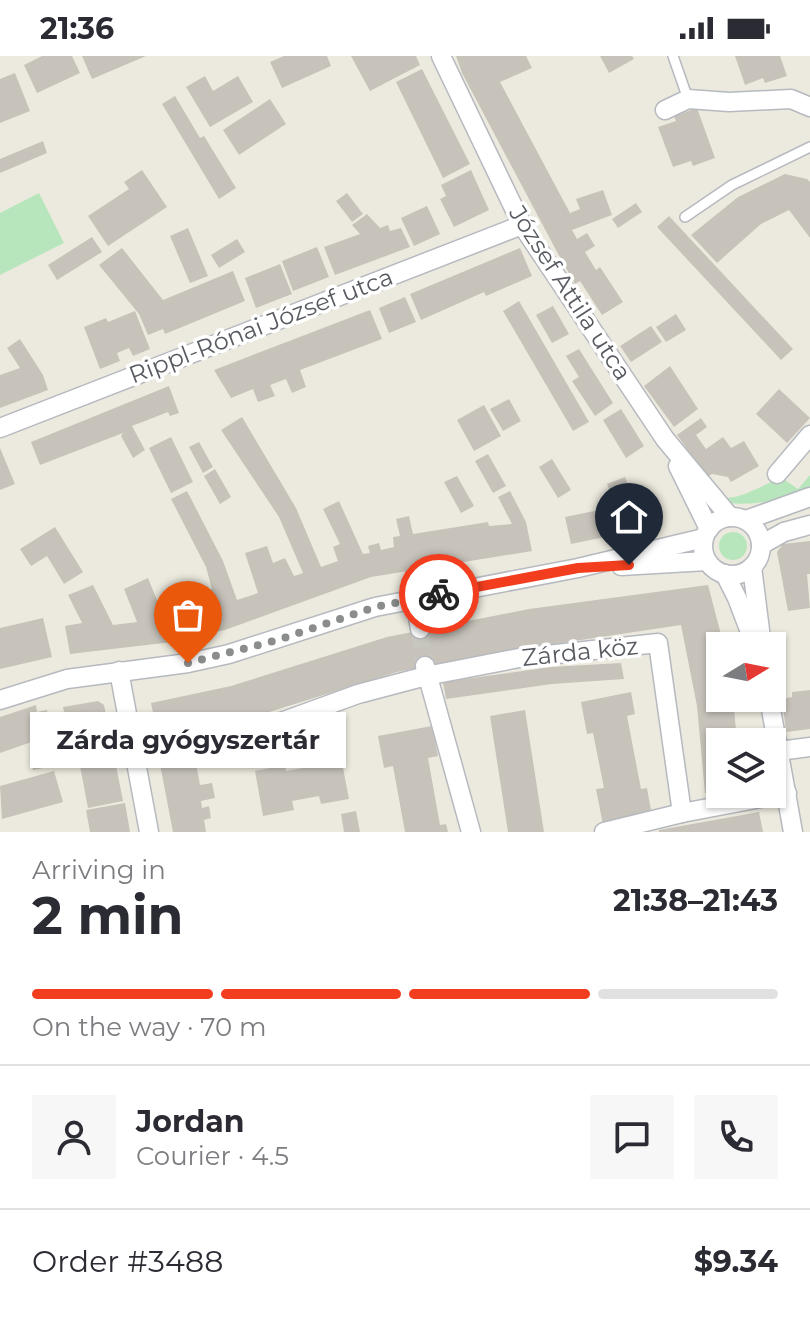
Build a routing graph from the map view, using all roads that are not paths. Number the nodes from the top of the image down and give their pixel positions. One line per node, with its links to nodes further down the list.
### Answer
1 (441, 56): 8 (street, József Attila utca)
2 (673, 56): 3 (lane)
3 (688, 99): 4 (street); 5 (street)
4 (810, 107)
5 (665, 110)
6 (810, 147): 7 (lane)
7 (685, 217)
8 (522, 225): 9 (street, Rippl-Rónai József utca); 11 (street, József Attila utca)
9 (0, 428)
10 (810, 435): 12 (street)
11 (665, 439): 14 (street, József Attila utca); 16 (street, József Attila utca)
12 (777, 474)
13 (810, 497): 14 (street)
14 (738, 518): 16 (street); 17 (street)
15 (810, 525): 17 (street)
16 (706, 534): 18 (street); 20 (street)
17 (761, 545): 19 (street)
18 (707, 561): 20 (street); 21 (street)
19 (752, 567): 21 (street); 25 (street)
20 (578, 568): 22 (street)
21 (725, 574): 24 (street)
22 (415, 599): 23 (street); 26 (street)
23 (420, 629)
24 (750, 632)
25 (760, 632)
26 (119, 671): 28 (street); 35 (street)
27 (426, 671): 29 (street, Zárda köz); 34 (street, Zárda köz); 36 (street)
28 (0, 700)
29 (212, 739)
30 (810, 747): 31 (street)
31 (786, 750)
32 (786, 788): 33 (street)
33 (787, 793): 34 (street); 38 (street)
34 (682, 813): 37 (street)
35 (149, 832)
36 (471, 832)
37 (604, 832)
38 (793, 832)

